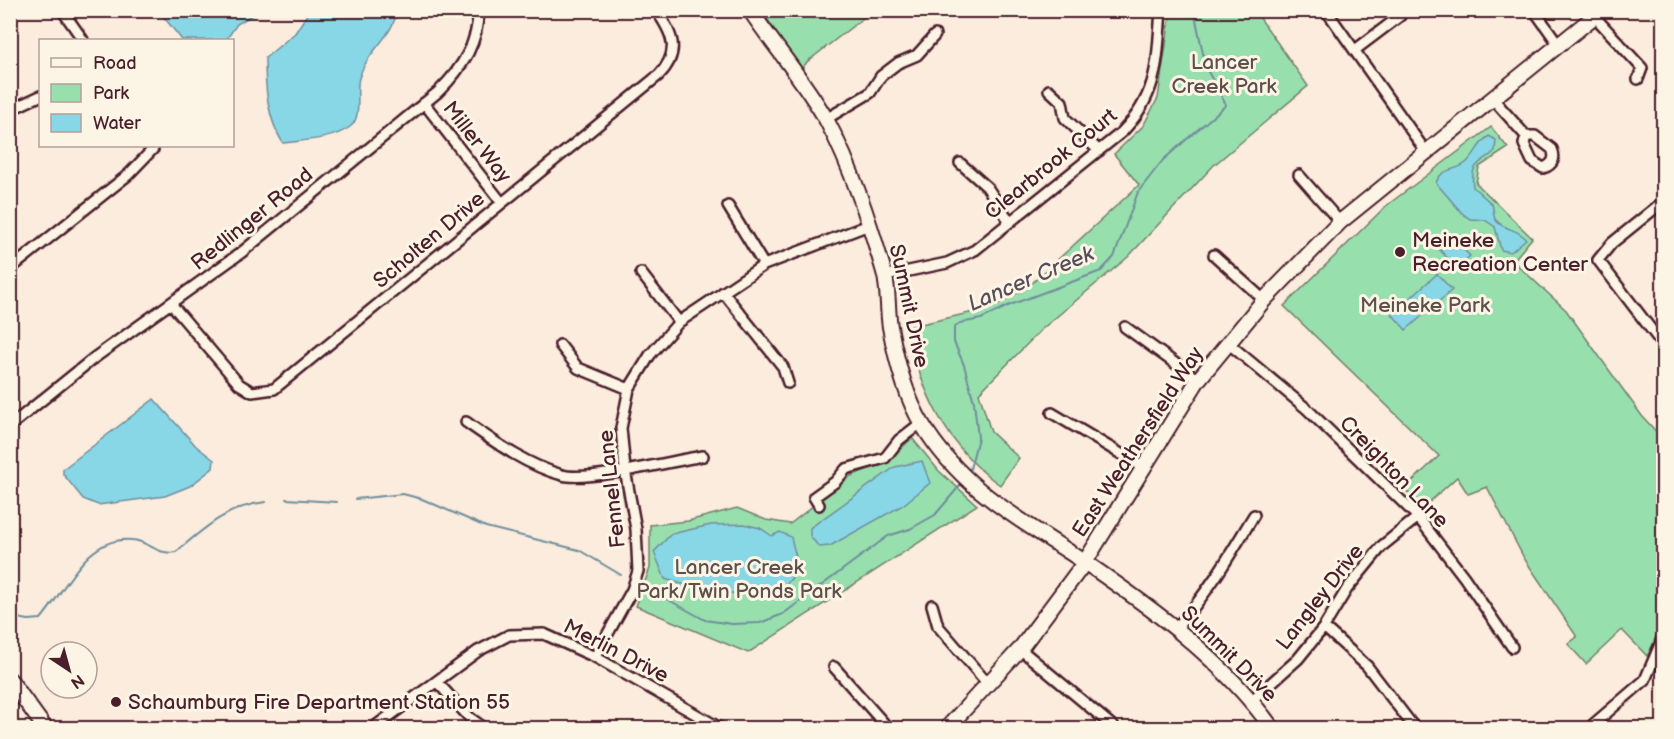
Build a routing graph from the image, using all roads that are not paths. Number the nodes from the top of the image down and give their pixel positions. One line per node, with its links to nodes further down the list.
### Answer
1 (62, 10): 11 (street)
2 (478, 10): 18 (street, Redlinger Road)
3 (656, 10): 28 (street, Scholten Drive)
4 (750, 10): 20 (street, Summit Drive)
5 (1161, 10): 23 (street, Clearbrook Court)
6 (1326, 10): 13 (street)
7 (1534, 10): 12 (street)
8 (1598, 14): 12 (street, East Weathersfield Way); 14 (street)
9 (1400, 16): 13 (street)
10 (935, 35): 20 (street)
11 (82, 39)
12 (1559, 45): 17 (street, East Weathersfield Way)
13 (1355, 50): 24 (street)
14 (1638, 79)
15 (1049, 90): 23 (street)
16 (39, 96): 19 (street)
17 (1493, 99): 21 (street); 24 (street, East Weathersfield Way)
18 (424, 104): 28 (street, Miller Way); 40 (street, Redlinger Road)
19 (10, 110)
20 (826, 119): 32 (street, Summit Drive)
21 (1526, 136)
22 (152, 147): 35 (street)
23 (1099, 150): 30 (street, Clearbrook Court)
24 (1426, 152): 31 (street, East Weathersfield Way)
25 (960, 163): 30 (street)
26 (1299, 176): 31 (street)
27 (1664, 201): 43 (street)
28 (502, 203): 40 (street, Scholten Drive)
29 (728, 206): 34 (street)
30 (1010, 222): 37 (street, Clearbrook Court)
31 (1340, 222): 39 (street, East Weathersfield Way)
32 (868, 225): 34 (street, Fennel Lane); 37 (street, Summit Drive)
33 (1214, 255): 39 (street)
34 (764, 265): 38 (street, Fennel Lane)
35 (10, 269)
36 (641, 273): 41 (street)
37 (885, 276): 51 (street, Summit Drive)
38 (723, 292): 41 (street, Fennel Lane); 47 (street)
39 (1264, 300): 44 (street, East Weathersfield Way)
40 (172, 305): 52 (street, Redlinger Road)
41 (679, 322): 48 (street, Fennel Lane)
42 (1125, 327): 46 (street)
43 (1662, 340)
44 (1228, 343): 46 (street, East Weathersfield Way); 58 (street, Creighton Lane)
45 (560, 345): 48 (street)
46 (1198, 380): 54 (street, East Weathersfield Way)
47 (788, 383)
48 (628, 389): 55 (street, Fennel Lane)
49 (1052, 413): 54 (street)
50 (466, 422): 55 (street)
51 (921, 423): 56 (street); 59 (street, Summit Drive)
52 (10, 426)
53 (703, 456): 55 (street)
54 (1143, 466): 59 (street, East Weathersfield Way)
55 (625, 470): 66 (street, Fennel Lane)
56 (819, 505)
57 (1254, 515): 61 (street)
58 (1418, 518): 62 (street, Langley Drive); 64 (street, Creighton Lane)
59 (1085, 562): 61 (street, Summit Drive); 65 (street, East Weathersfield Way)
60 (932, 605): 70 (street)
61 (1176, 627): 71 (street, Summit Drive)
62 (1324, 627): 71 (street, Langley Drive); 74 (street)
63 (1664, 635): 82 (street)
64 (1512, 647)
65 (1020, 649): 70 (street, East Weathersfield Way); 80 (street)
66 (595, 657): 69 (street, Merlin Drive); 72 (street, Merlin Drive)
67 (834, 667): 79 (street)
68 (10, 680): 75 (street)
69 (436, 682): 76 (street, Merlin Drive); 77 (street)
70 (988, 684): 73 (street, East Weathersfield Way)
71 (1252, 700): 81 (street, Summit Drive)
72 (709, 726): 78 (street, Merlin Drive)
73 (956, 726)
74 (1413, 726)
75 (45, 729)
76 (373, 729)
77 (484, 729)
78 (720, 729)
79 (888, 729)
80 (1115, 729)
81 (1272, 729)
82 (1589, 729)

